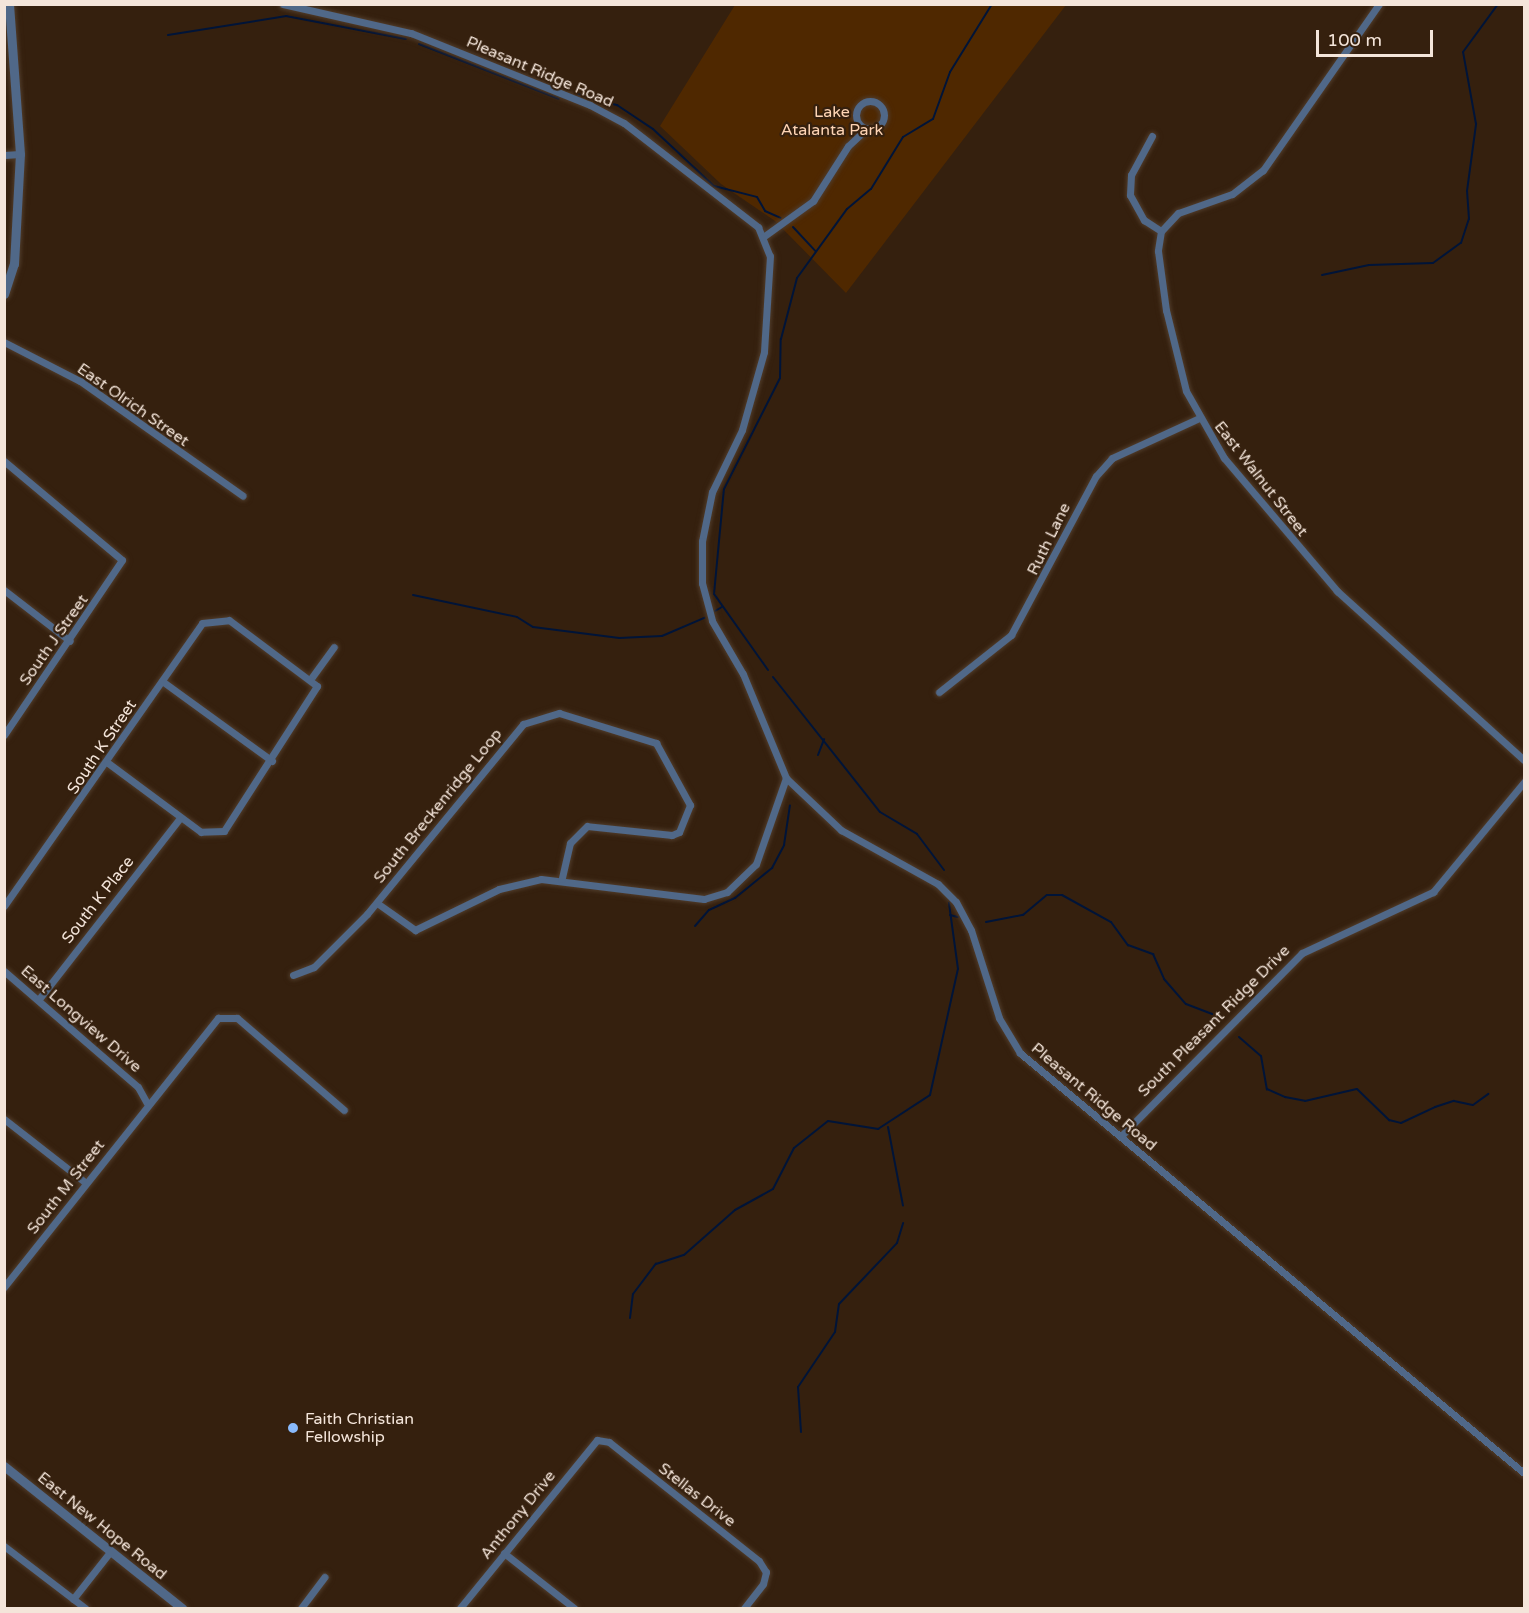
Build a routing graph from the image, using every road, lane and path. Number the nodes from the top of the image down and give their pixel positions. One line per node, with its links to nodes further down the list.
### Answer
1 (9, 4): 6 (street)
2 (283, 4): 9 (street, Pleasant Ridge Road)
3 (1379, 4): 8 (street)
4 (866, 129): 4 (street); 9 (street)
5 (1152, 136): 8 (street)
6 (20, 154): 7 (street); 10 (street)
7 (4, 155)
8 (1161, 231): 12 (street, East Walnut Street)
9 (763, 237): 25 (street, Pleasant Ridge Road)
10 (4, 294)
11 (4, 342): 14 (street, East Olrich Street)
12 (1197, 419): 20 (street, Ruth Lane); 22 (street, East Walnut Street)
13 (4, 461): 16 (street, South J Street)
14 (243, 496)
15 (4, 590): 16 (street)
16 (70, 640): 21 (street, South J Street)
17 (334, 647): 18 (street)
18 (312, 677): 19 (street, South K Street); 23 (street)
19 (162, 681): 23 (street); 24 (street, South K Street)
20 (939, 692)
21 (4, 735)
22 (1524, 760)
23 (272, 761): 27 (street)
24 (108, 763): 27 (street); 30 (street, South K Street)
25 (786, 778): 28 (street); 37 (street, Pleasant Ridge Road)
26 (1524, 782): 37 (street, South Pleasant Ridge Drive)
27 (180, 818): 33 (street, South K Place)
28 (562, 879): 29 (street); 29 (street, South Breckenridge Loop)
29 (376, 903): 32 (street, South Breckenridge Loop)
30 (4, 906)
31 (4, 971): 33 (street, East Longview Drive)
32 (293, 975)
33 (39, 999): 34 (street, East Longview Drive)
34 (147, 1103): 35 (street); 38 (street, South M Street)
35 (344, 1110)
36 (4, 1119): 38 (street)
37 (1121, 1136): 42 (street, Pleasant Ridge Road)
38 (86, 1183): 39 (street, South M Street)
39 (4, 1287)
40 (597, 1440): 45 (street, Anthony Drive); 53 (street, Stellas Drive)
41 (4, 1466): 44 (street, East New Hope Road)
42 (1524, 1473)
43 (4, 1546): 47 (street)
44 (110, 1552): 47 (street); 49 (street, East New Hope Road)
45 (504, 1553): 51 (street, Anthony Drive); 52 (street)
46 (324, 1577): 50 (street)
47 (73, 1599): 48 (street)
48 (85, 1608)
49 (182, 1608)
50 (301, 1608)
51 (460, 1608)
52 (574, 1608)
53 (744, 1608)

